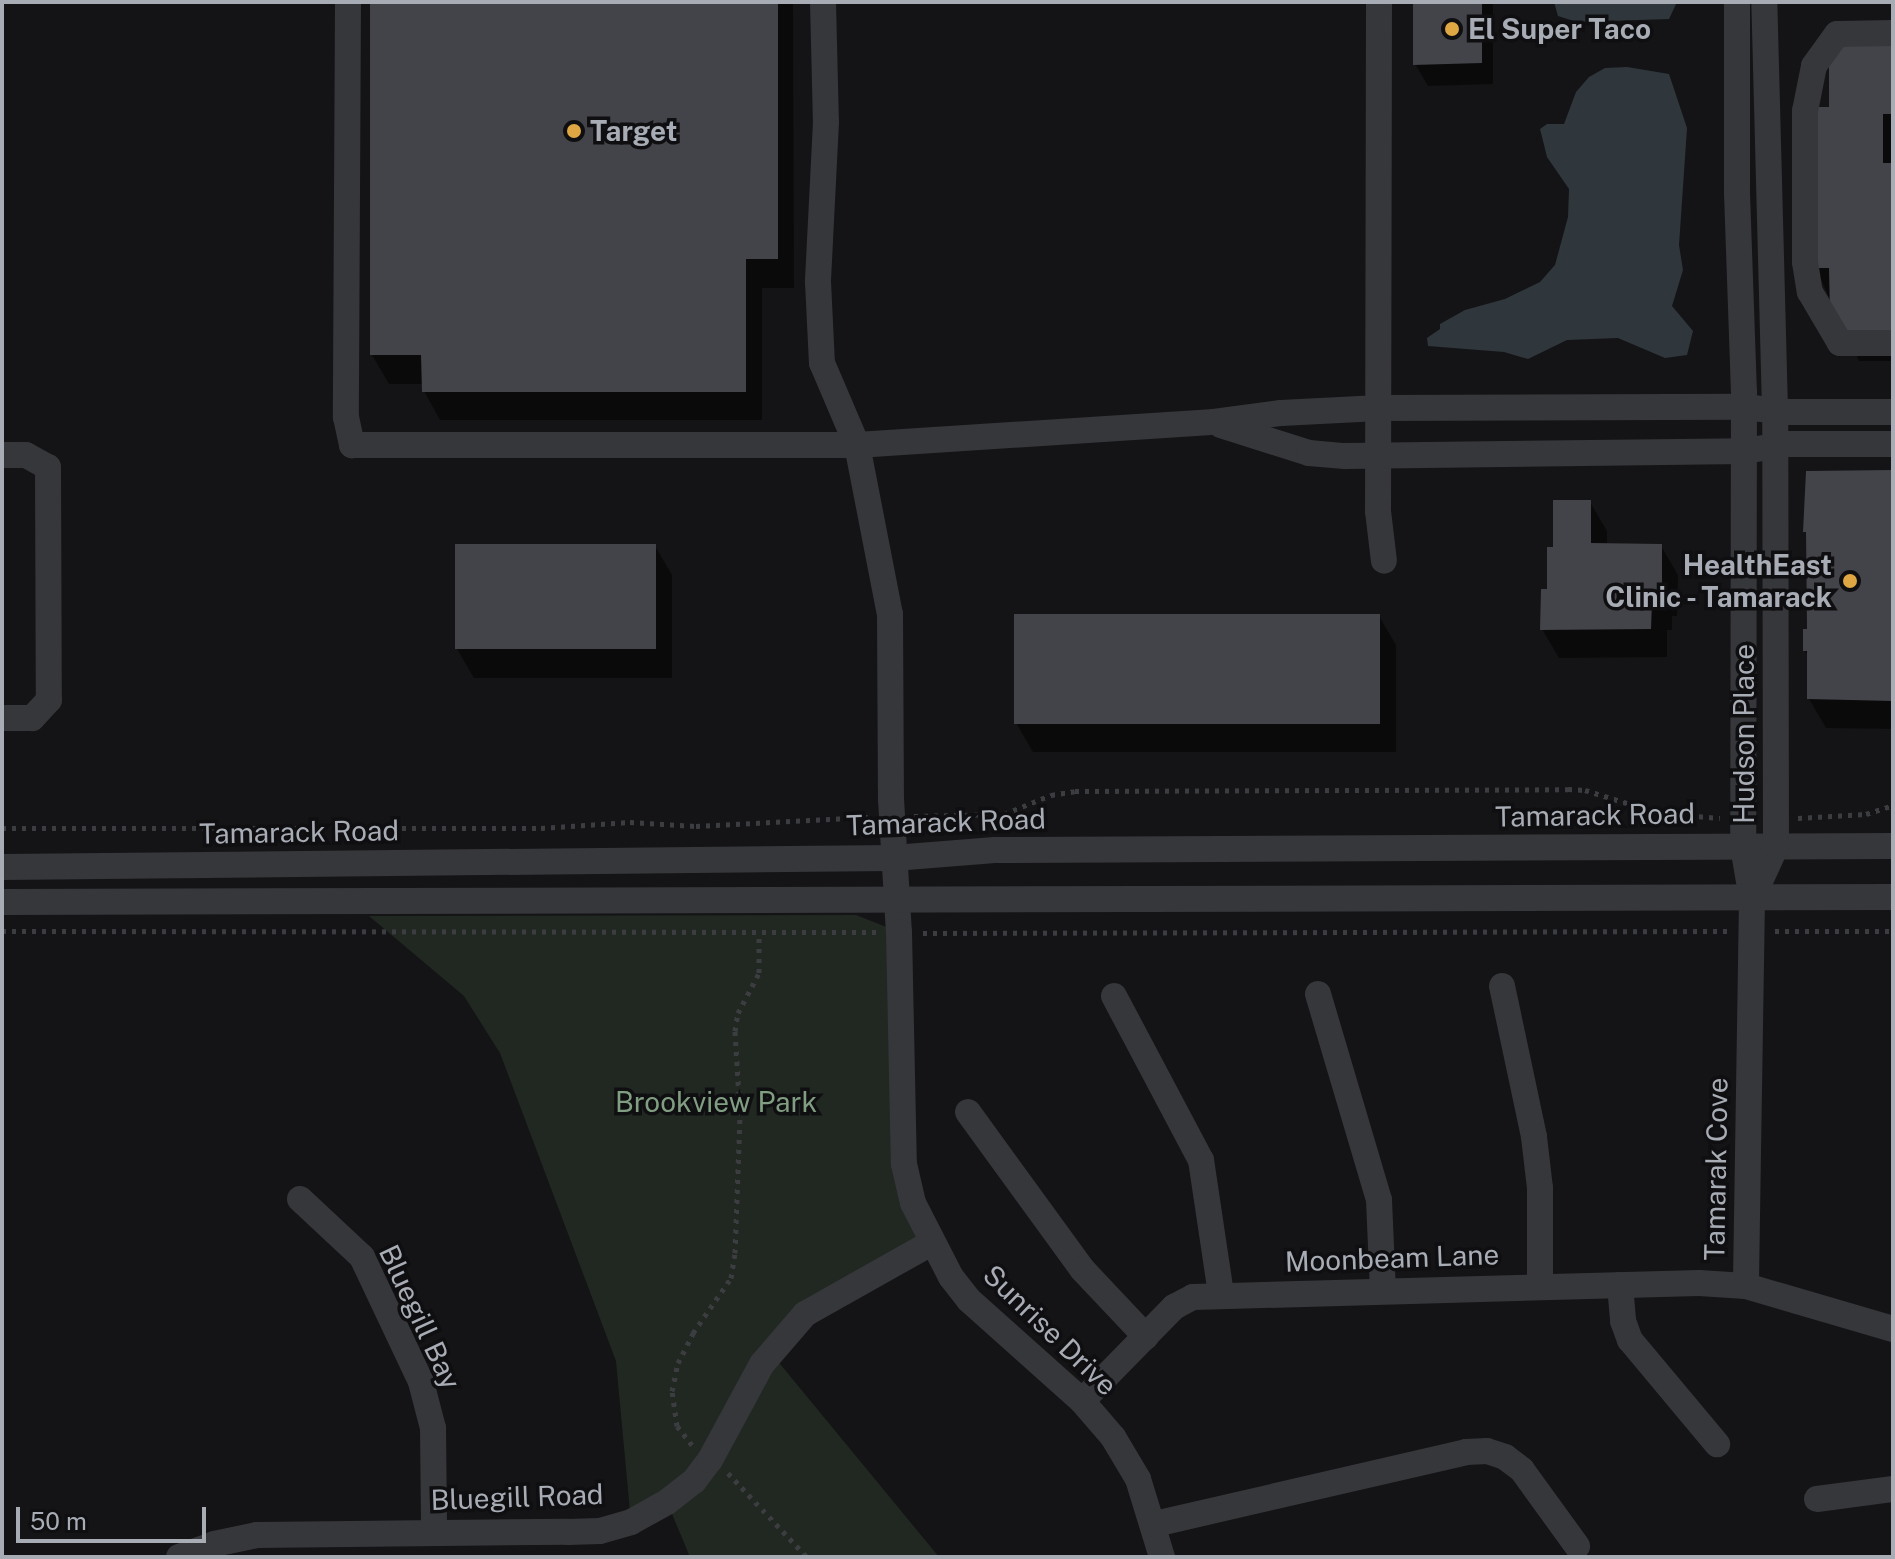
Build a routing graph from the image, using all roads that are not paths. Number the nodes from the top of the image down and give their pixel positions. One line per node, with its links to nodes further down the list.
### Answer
1 (348, 2): 14 (street)
2 (823, 2): 14 (street, Sunrise Drive)
3 (1379, 2): 9 (street)
4 (1737, 2): 8 (street, Hudson Place)
5 (1764, 2): 10 (street, Hudson Place)
6 (1893, 33): 7 (street)
7 (1893, 343)
8 (1744, 407): 9 (street); 10 (street); 16 (street, Hudson Place)
9 (1379, 408): 12 (street); 18 (street)
10 (1775, 410): 11 (street); 15 (street, Hudson Place)
11 (1893, 412)
12 (1214, 422): 14 (street); 18 (street)
13 (1893, 444): 15 (street)
14 (857, 445): 24 (street, Sunrise Drive)
15 (1775, 446): 16 (street); 22 (street, Hudson Place)
16 (1744, 451): 18 (street); 21 (street, Hudson Place)
17 (2, 455): 20 (street)
18 (1378, 455): 19 (street)
19 (1384, 561)
20 (2, 718)
21 (1743, 846): 22 (street, Tamarack Road); 24 (street, Tamarack Road); 27 (street, Hudson Place)
22 (1776, 846): 23 (street, Tamarack Road); 27 (street, Hudson Place)
23 (1893, 846)
24 (894, 858): 25 (street, Tamarack Road); 28 (street, Sunrise Drive)
25 (2, 867)
26 (1893, 897): 27 (street)
27 (1752, 899): 28 (street); 38 (street, Tamarak Cove)
28 (895, 900): 29 (street); 35 (street, Sunrise Drive)
29 (2, 902)
30 (1502, 986): 37 (street)
31 (1318, 994): 39 (street)
32 (1114, 996): 40 (street)
33 (968, 1112): 42 (street)
34 (300, 1199): 48 (street, Bluegill Bay)
35 (931, 1243): 43 (street, Sunrise Drive); 48 (street, Bluegill Road)
36 (1620, 1285): 37 (street, Moonbeam Lane); 38 (street, Moonbeam Lane); 44 (street)
37 (1540, 1286): 39 (street, Moonbeam Lane)
38 (1746, 1286): 41 (street, Tamarak Cove)
39 (1383, 1290): 40 (street, Moonbeam Lane)
40 (1221, 1294): 42 (street, Moonbeam Lane)
41 (1893, 1329)
42 (1146, 1337): 43 (street, Moonbeam Lane)
43 (1082, 1401): 47 (street, Sunrise Drive)
44 (1717, 1444)
45 (1893, 1489): 46 (street)
46 (1817, 1499)
47 (1155, 1524): 49 (street); 51 (street, Sunrise Drive)
48 (434, 1532): 50 (street, Bluegill Road)
49 (1577, 1546)
50 (179, 1557)
51 (1162, 1557)

